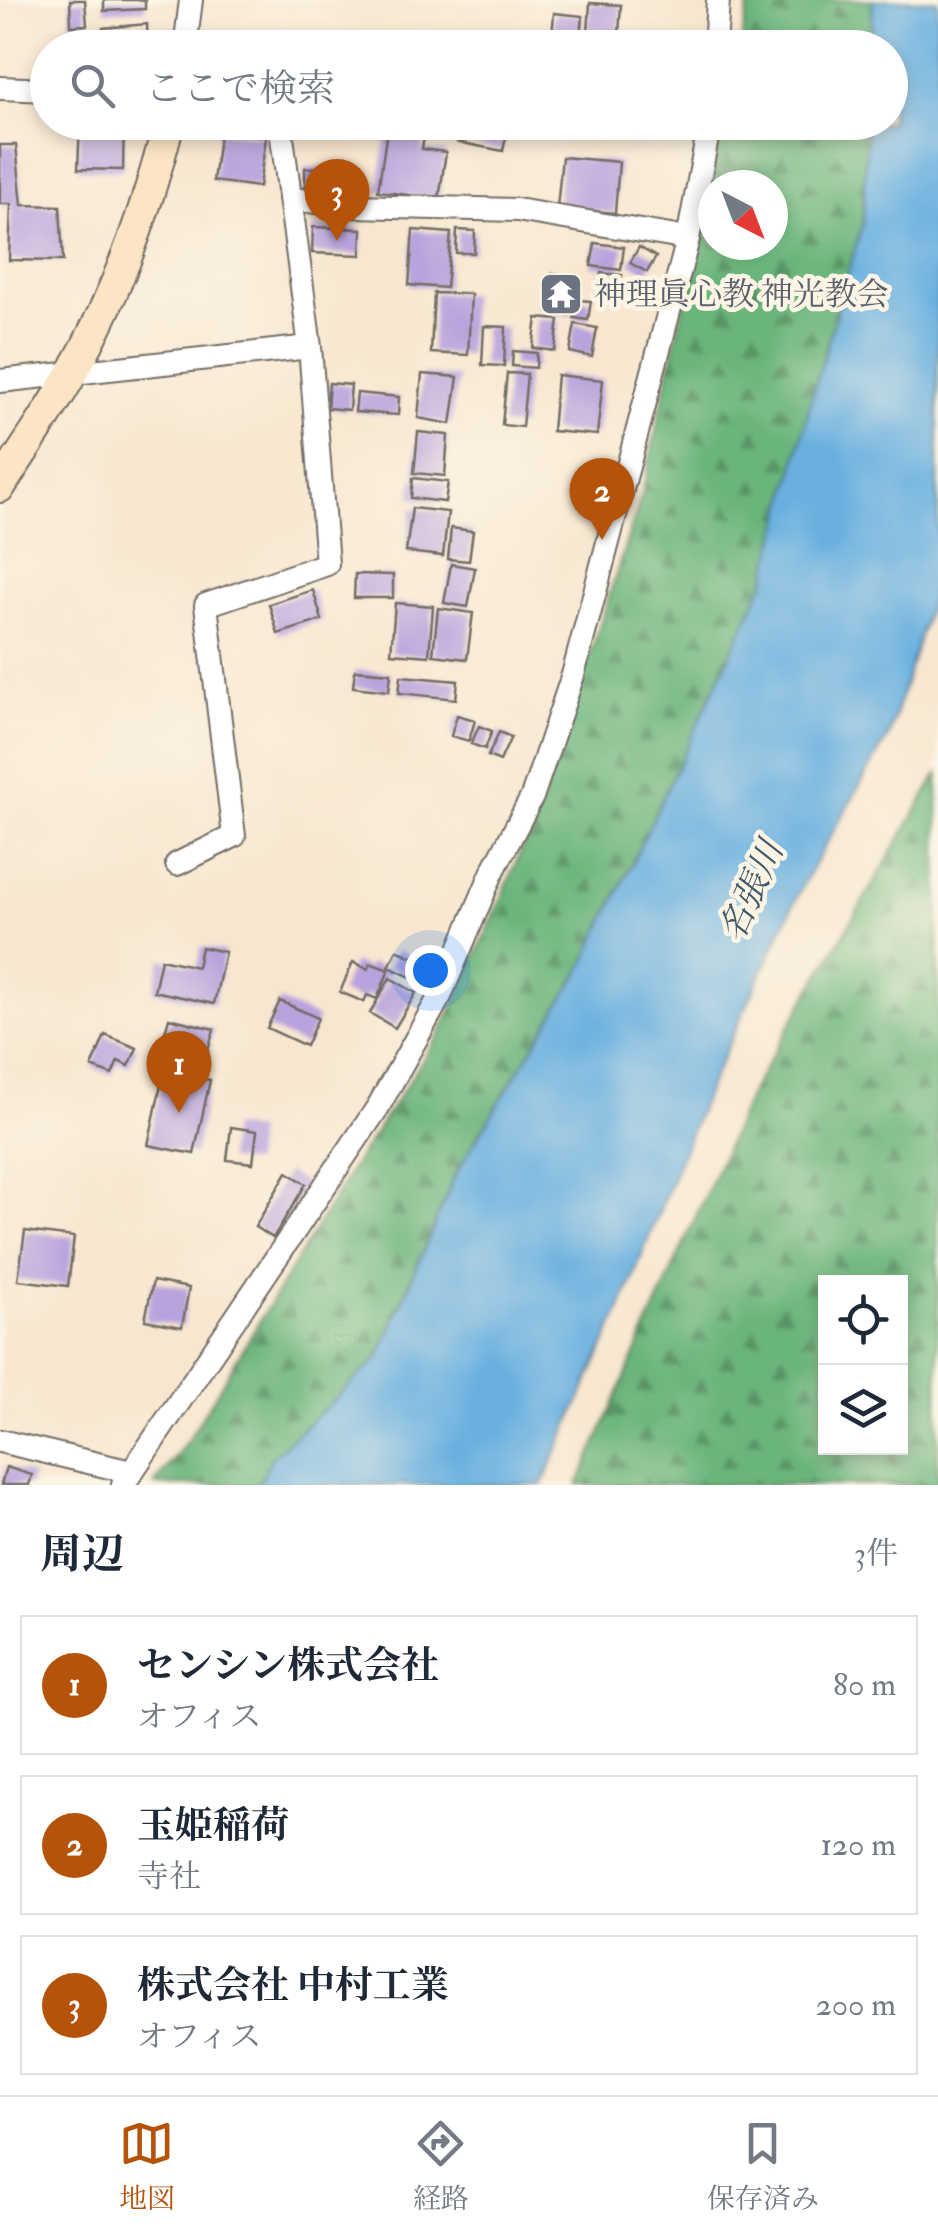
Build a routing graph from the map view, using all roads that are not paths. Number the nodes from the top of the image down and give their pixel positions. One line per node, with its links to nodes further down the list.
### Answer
1 (191, 0): 3 (street)
2 (718, 0): 4 (street)
3 (187, 30)
4 (717, 30)
5 (0, 88): 6 (street)
6 (30, 89)
7 (164, 140): 13 (street)
8 (282, 140): 10 (street)
9 (707, 140): 11 (street)
10 (290, 198): 11 (street); 12 (street)
11 (688, 238): 18 (street)
12 (310, 347): 13 (street); 16 (street)
13 (72, 374): 14 (street); 15 (street)
14 (0, 381)
15 (0, 487)
16 (176, 864)
17 (0, 1441): 18 (street)
18 (127, 1478)

